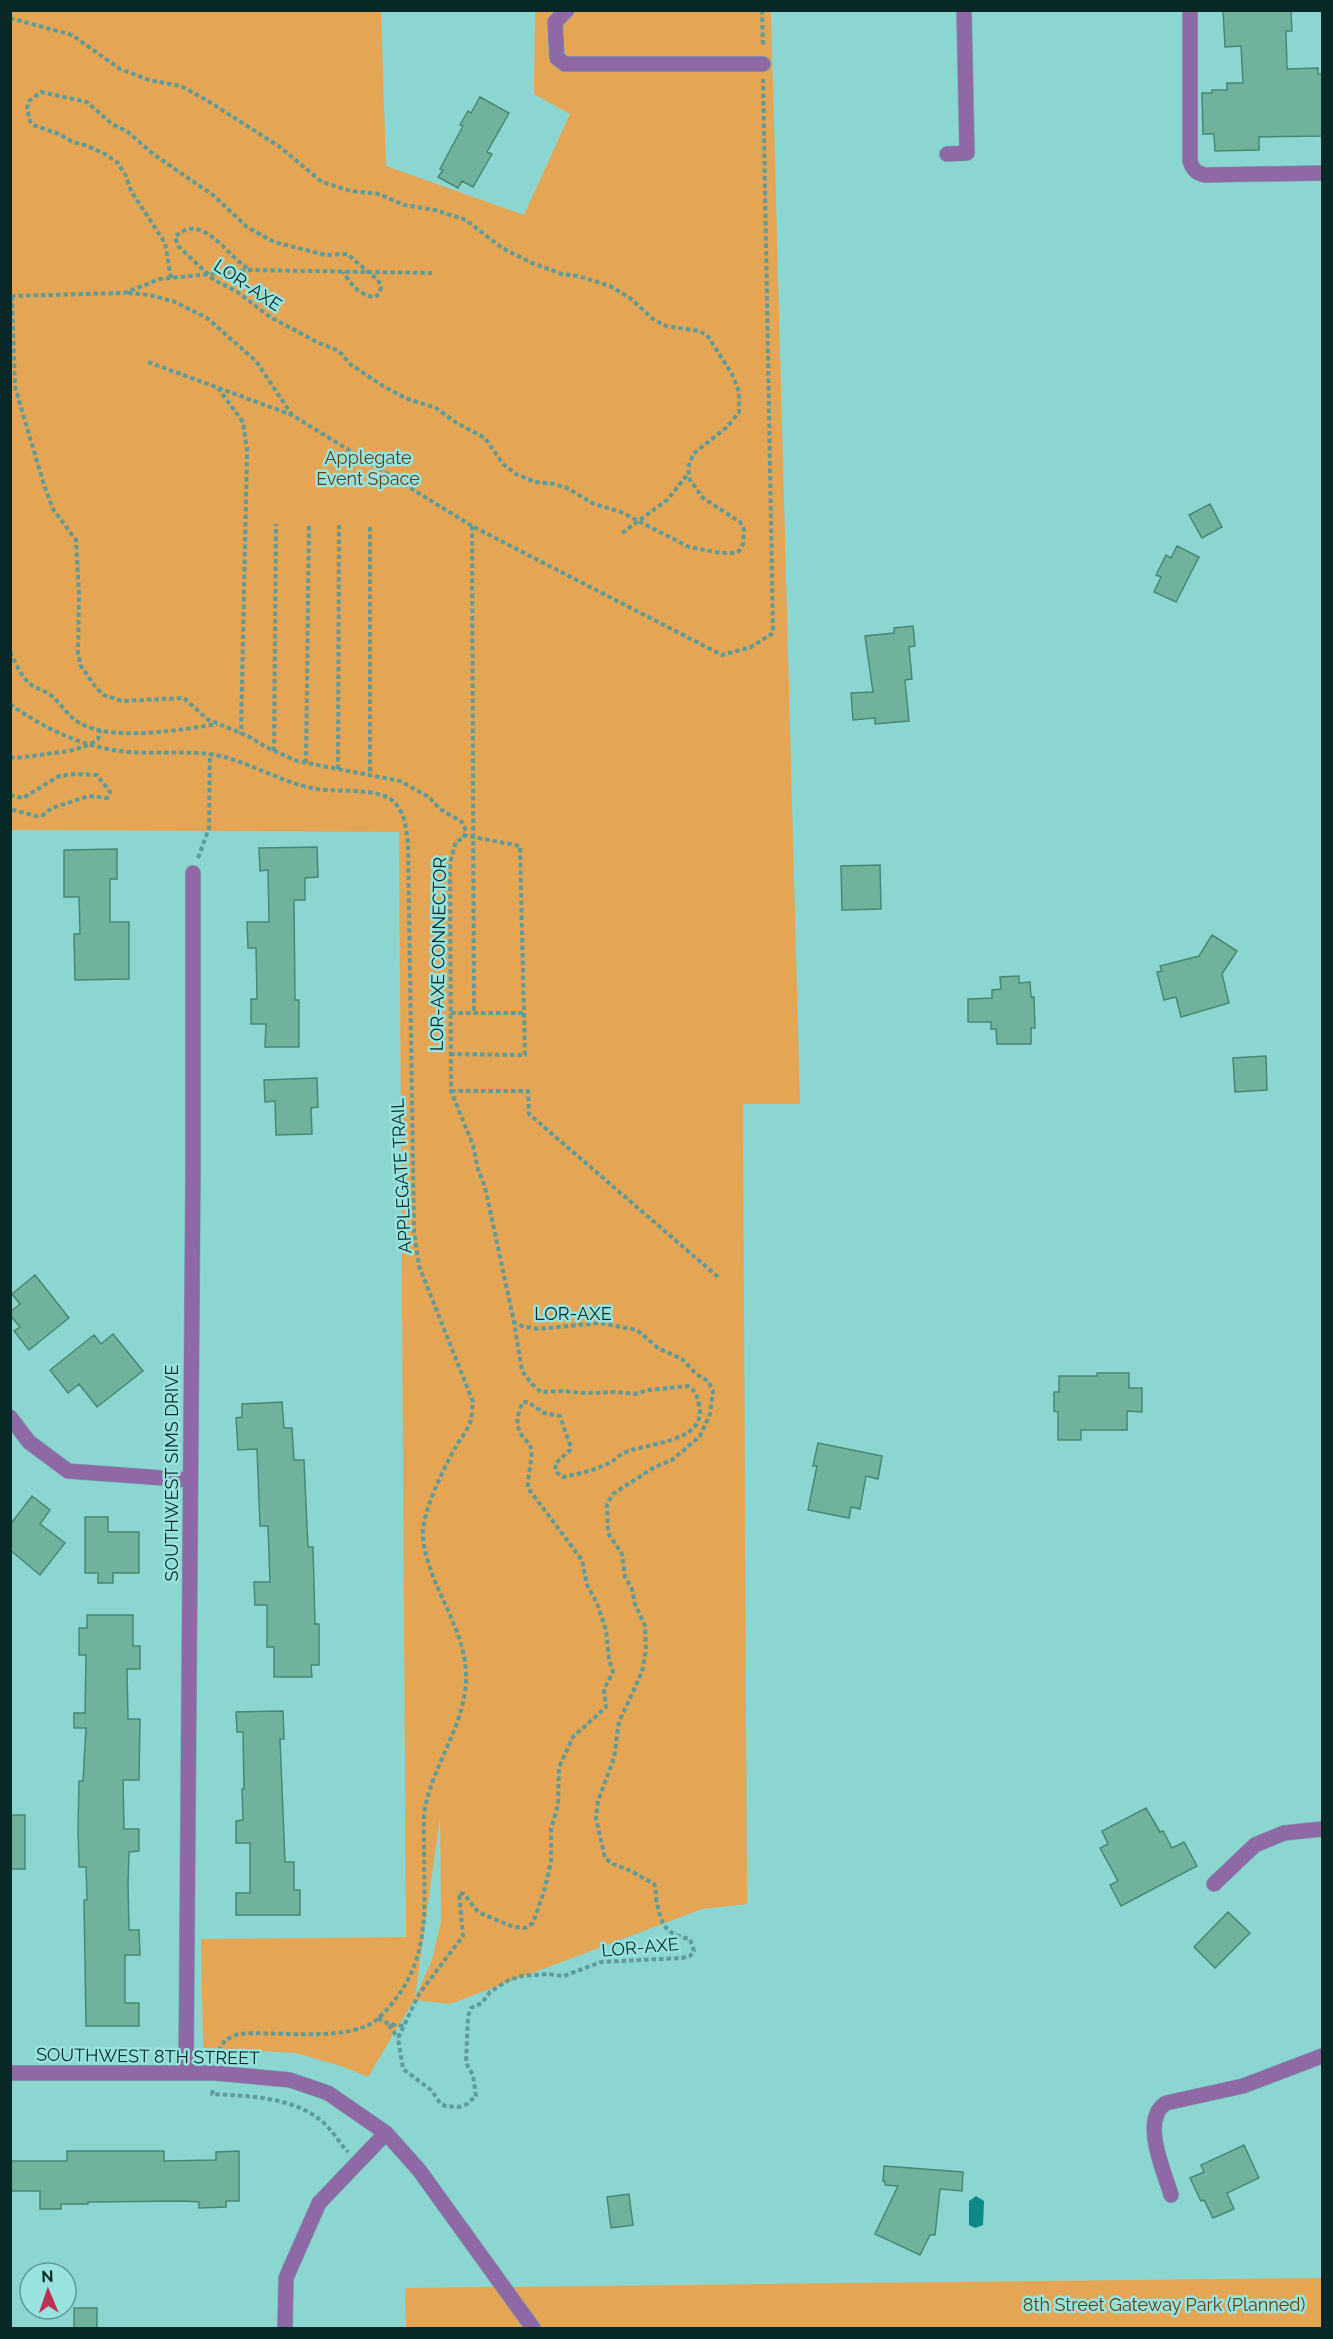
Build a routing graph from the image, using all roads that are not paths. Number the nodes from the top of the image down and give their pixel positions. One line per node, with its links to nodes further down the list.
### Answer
1 (567, 10): 4 (street)
2 (964, 10): 5 (street)
3 (1190, 10): 6 (street)
4 (763, 64)
5 (947, 154)
6 (1323, 173)
7 (193, 873): 9 (street, SOUTHWEST SIMS DRIVE)
8 (10, 1417): 9 (street)
9 (190, 1480): 14 (street, SOUTHWEST SIMS DRIVE)
10 (1323, 1829): 11 (street)
11 (1214, 1884)
12 (1323, 2056): 16 (street)
13 (10, 2073): 14 (street, SOUTHWEST 8TH STREET)
14 (186, 2073): 15 (street, SOUTHWEST 8TH STREET)
15 (386, 2133): 17 (street); 18 (street, SOUTHWEST 8TH STREET)
16 (1171, 2195)
17 (285, 2328)
18 (533, 2328)

